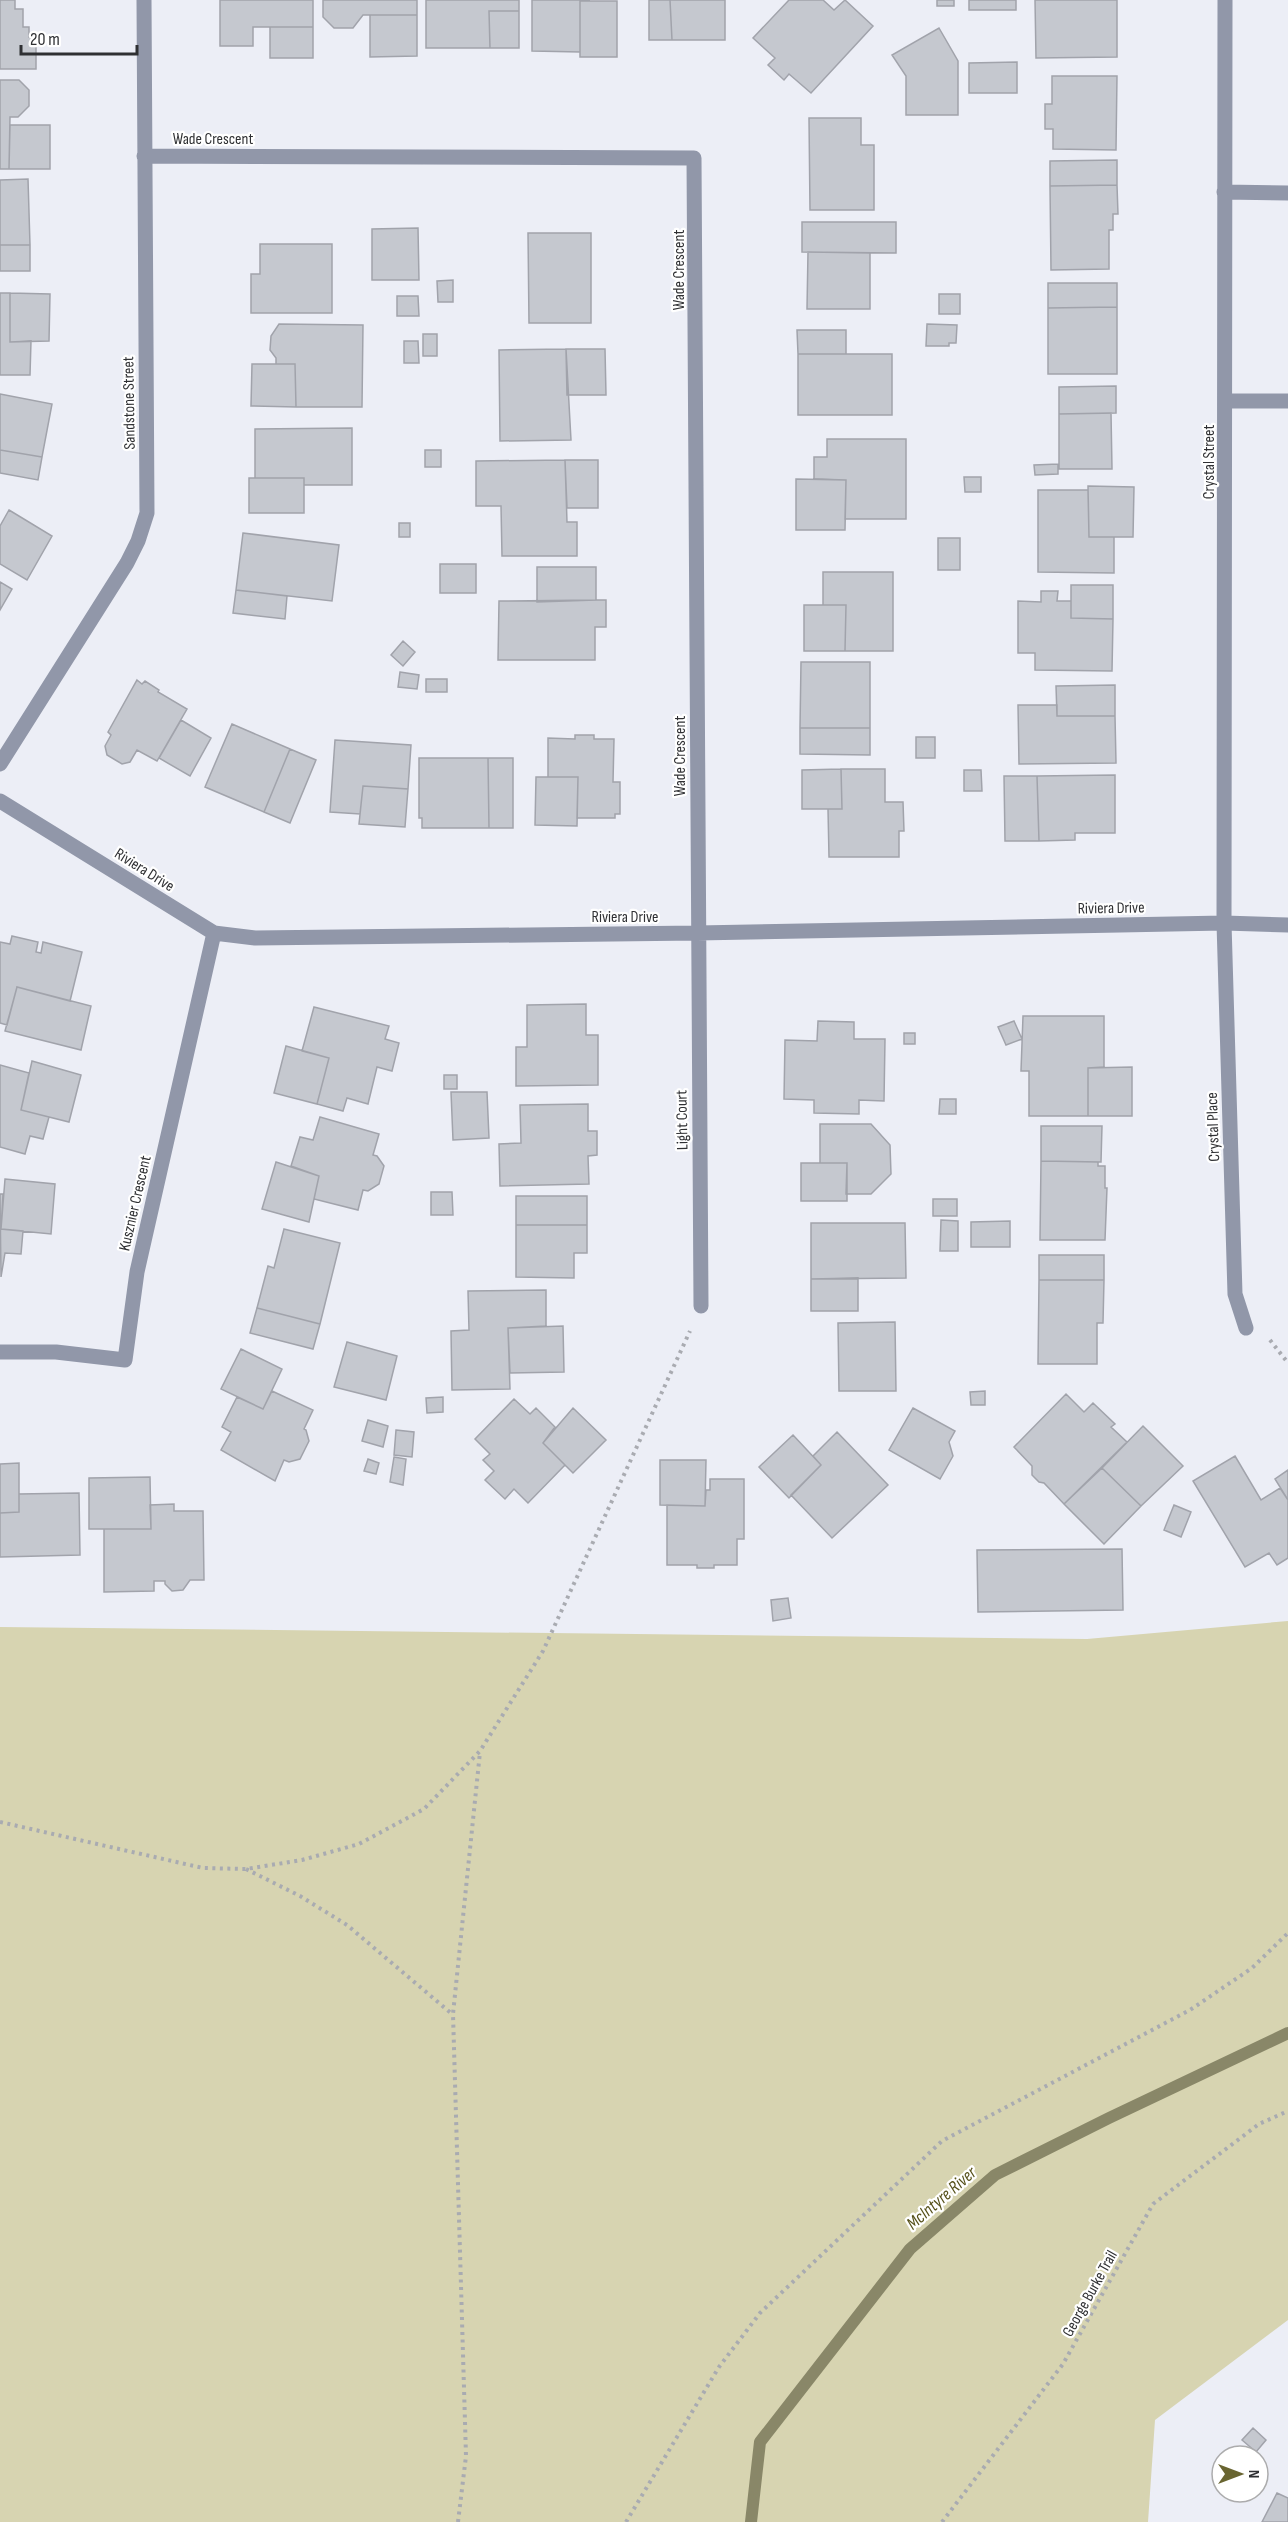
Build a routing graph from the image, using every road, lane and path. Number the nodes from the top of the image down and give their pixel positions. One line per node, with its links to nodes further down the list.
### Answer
1 (144, 0): 3 (street, Sandstone Street)
2 (1225, 0): 4 (street, Crystal Street)
3 (144, 156): 8 (street, Sandstone Street); 13 (street, Wade Crescent)
4 (1224, 192): 5 (street); 6 (street, Crystal Street)
5 (1288, 193)
6 (1226, 401): 7 (street); 10 (street, Crystal Street)
7 (1288, 401)
8 (0, 764)
9 (0, 801): 12 (street, Riviera Drive)
10 (1224, 923): 11 (street, Riviera Drive); 13 (street, Riviera Drive); 15 (street, Crystal Place)
11 (1288, 925)
12 (214, 933): 13 (street, Riviera Drive); 16 (street, Kusznier Crescent)
13 (698, 933): 14 (street, Light Court)
14 (701, 1306): 17 (path)
15 (1246, 1328)
16 (0, 1352)
17 (480, 1751): 19 (path); 21 (path)
18 (0, 1822): 19 (path)
19 (246, 1869): 21 (path)
20 (1288, 1933): 24 (path)
21 (453, 2014): 23 (path)
22 (1288, 2111): 25 (path, George Burke Trail)
23 (458, 2522)
24 (626, 2522)
25 (942, 2522)

